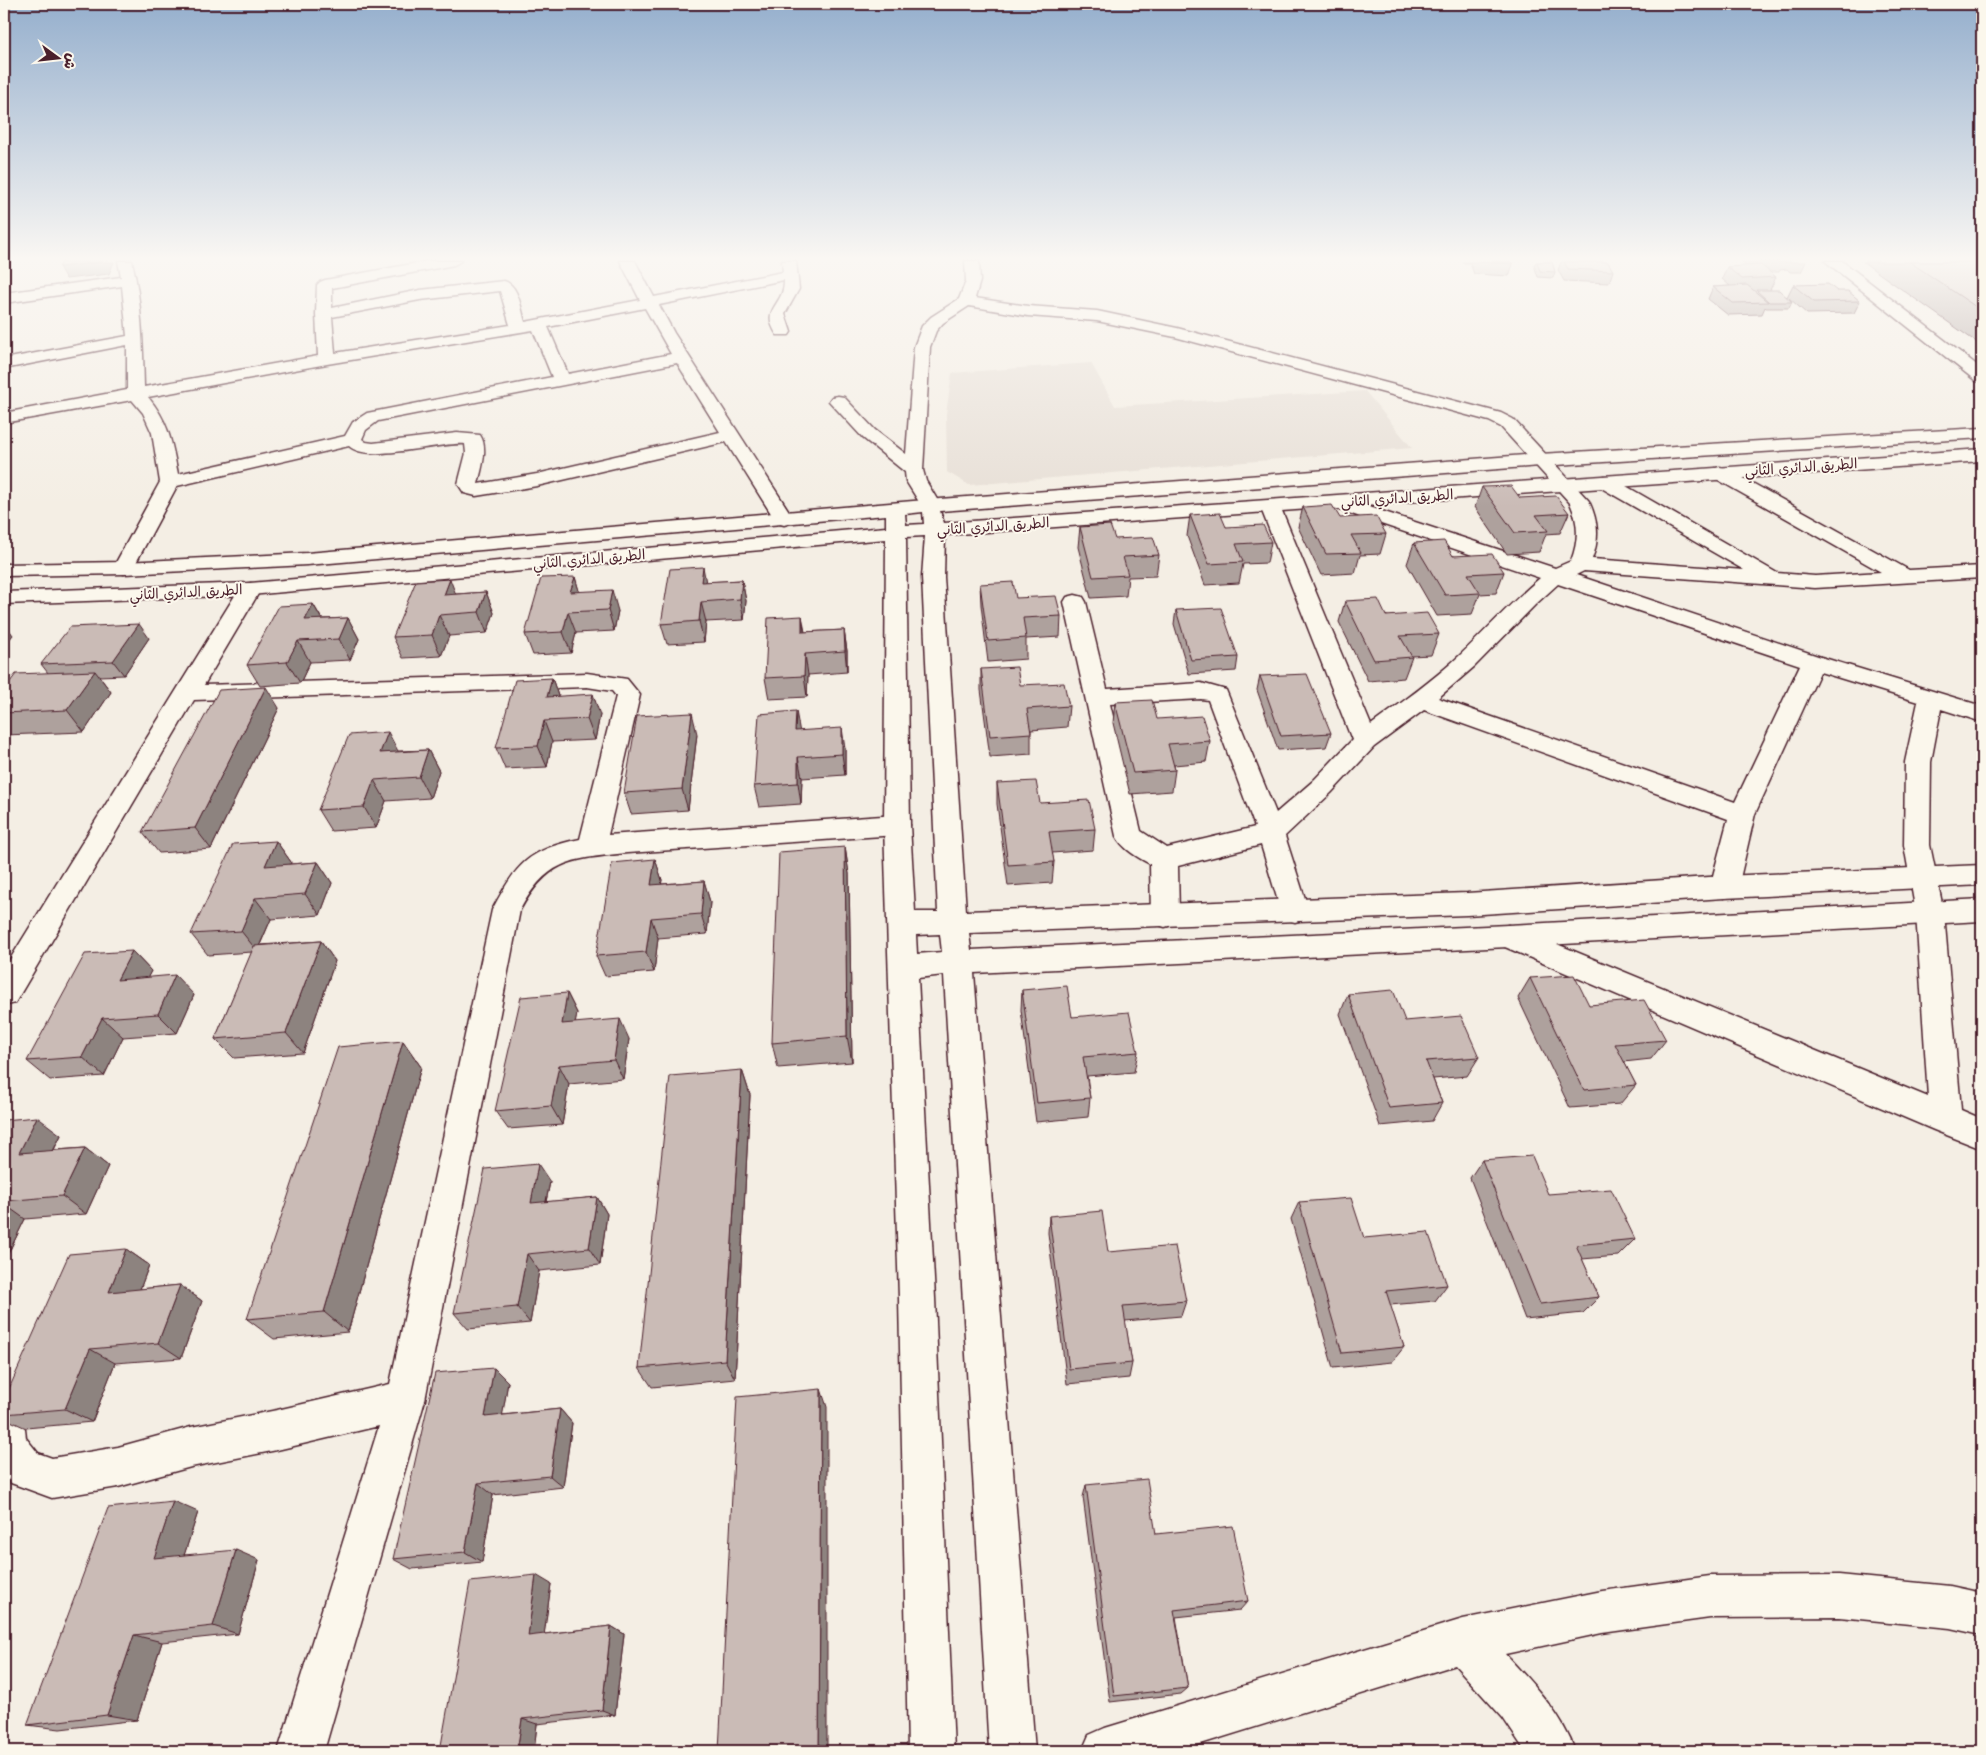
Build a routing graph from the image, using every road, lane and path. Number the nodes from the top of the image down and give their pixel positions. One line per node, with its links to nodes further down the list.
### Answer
1 (115, 343): 12 (street)
2 (135, 343): 15 (street)
3 (327, 343): 11 (street)
4 (427, 343): 11 (street)
5 (547, 343): 14 (street)
6 (673, 343): 10 (street)
7 (923, 343): 27 (street)
8 (1212, 343): 22 (street)
9 (1937, 343): 13 (street)
10 (683, 357): 14 (street); 19 (street)
11 (328, 359): 15 (street)
12 (4, 364)
13 (1982, 378)
14 (562, 380): 20 (street)
15 (136, 393): 17 (street); 24 (street)
16 (838, 401): 27 (street)
17 (4, 418)
18 (1982, 433): 22 (street, الطريق الدائري الثاني)
19 (731, 435): 20 (street); 30 (street)
20 (353, 440): 24 (street)
21 (1982, 454): 23 (street, الطريق الدائري الثاني)
22 (1540, 460): 26 (street); 27 (street, الطريق الدائري الثاني)
23 (1720, 473): 25 (street, الطريق الدائري الثاني); 37 (street)
24 (170, 482): 33 (street)
25 (1605, 482): 26 (street, الطريق الدائري الثاني); 38 (street)
26 (1567, 486): 28 (street, الطريق الدائري الثاني); 32 (street)
27 (924, 497): 29 (street, الطريق الدائري الثاني); 31 (street); 31 (street, الطريق الدائري الثاني); 61 (street)
28 (1335, 502): 29 (street, الطريق الدائري الثاني); 36 (street)
29 (1270, 506): 48 (street)
30 (784, 520): 31 (street, الطريق الدائري الثاني); 33 (street, الطريق الدائري الثاني)
31 (896, 520): 39 (street, الطريق الدائري الثاني); 50 (street)
32 (1580, 564): 36 (street); 38 (street)
33 (124, 568): 34 (street, الطريق الدائري الثاني)
34 (4, 570)
35 (1982, 572): 37 (street)
36 (1556, 575): 42 (street); 46 (street)
37 (1904, 576): 38 (street)
38 (1775, 580)
39 (250, 589): 40 (street, الطريق الدائري الثاني); 43 (street)
40 (4, 598)
41 (1075, 602): 44 (street)
42 (1813, 662): 45 (street); 49 (street)
43 (187, 693): 52 (street); 66 (street)
44 (1096, 697): 51 (street); 53 (street)
45 (1931, 698): 47 (street); 55 (street)
46 (1421, 700): 48 (street); 49 (street)
47 (1982, 714)
48 (1365, 742): 51 (street)
49 (1742, 814): 56 (street)
50 (897, 824): 52 (street); 62 (street)
51 (1271, 833): 53 (street); 58 (street)
52 (592, 847): 69 (street)
53 (1164, 859): 60 (street)
54 (1982, 875): 55 (street)
55 (1922, 878): 56 (street); 59 (street)
56 (1724, 887): 58 (street)
57 (1982, 910): 59 (street)
58 (1295, 911): 60 (street)
59 (1930, 913): 63 (street); 67 (street)
60 (1165, 916): 61 (street)
61 (953, 921): 62 (street); 64 (street)
62 (902, 924): 65 (street)
63 (1508, 936): 64 (street); 67 (street)
64 (958, 962): 65 (street); 75 (street)
65 (904, 967): 74 (street)
66 (4, 994)
67 (1946, 1120): 68 (street)
68 (1982, 1134)
69 (406, 1400): 70 (street); 73 (street)
70 (4, 1413)
71 (1982, 1614): 72 (street)
72 (1463, 1641): 76 (street); 77 (street)
73 (301, 1751)
74 (931, 1751)
75 (1012, 1751)
76 (1105, 1751)
77 (1552, 1751)

